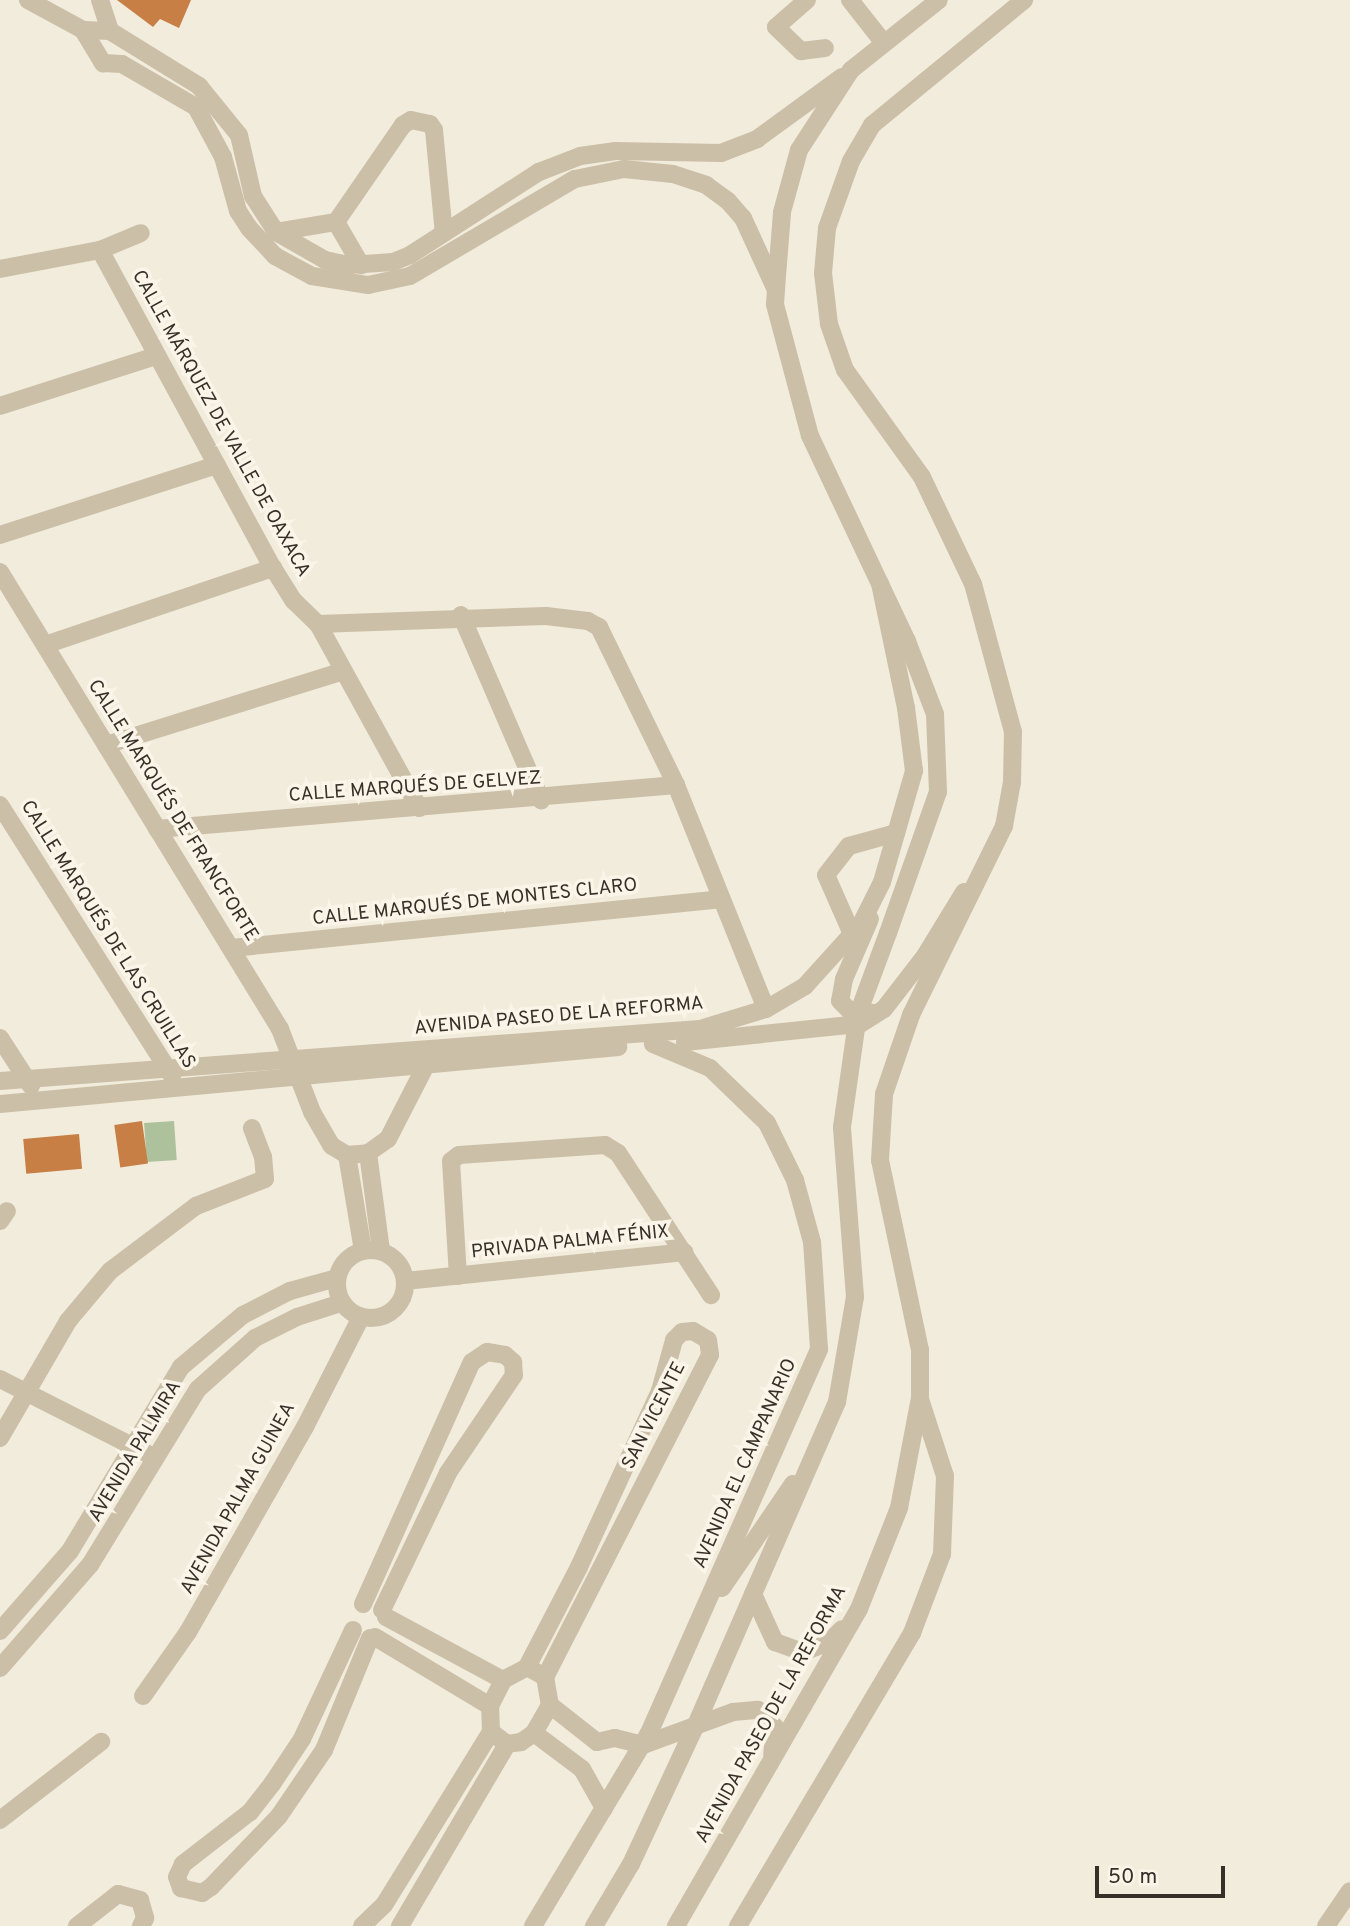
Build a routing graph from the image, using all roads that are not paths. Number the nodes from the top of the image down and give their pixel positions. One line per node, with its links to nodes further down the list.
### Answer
1 (28, 0): 7 (street)
2 (100, 0): 8 (street)
3 (807, 0): 10 (street)
4 (850, 0): 9 (street)
5 (939, 0): 9 (street, AVENIDA PASEO DE LA REFORMA)
6 (1024, 0): 36 (street, AVENIDA PASEO DE LA REFORMA)
7 (83, 30): 8 (street); 19 (street)
8 (110, 31): 13 (street)
9 (883, 42): 11 (street, AVENIDA PASEO DE LA REFORMA)
10 (825, 48)
11 (852, 70): 15 (street); 19 (street, AVENIDA PASEO DE LA REFORMA)
12 (336, 222): 13 (street); 15 (street); 17 (street)
13 (276, 232): 17 (street)
14 (141, 233): 16 (street)
15 (444, 233): 17 (street)
16 (100, 250): 18 (street); 20 (street, CALLE MÁRQUEZ DE VALLE DE OAXACA)
17 (361, 265)
18 (0, 269)
19 (776, 289): 26 (street, AVENIDA PASEO DE LA REFORMA)
20 (156, 356): 21 (street); 22 (street, CALLE MÁRQUEZ DE VALLE DE OAXACA)
21 (0, 406)
22 (218, 465): 23 (street); 24 (street, CALLE MÁRQUEZ DE VALLE DE OAXACA)
23 (0, 535)
24 (273, 568): 28 (street, CALLE MÁRQUEZ DE VALLE DE OAXACA); 29 (street)
25 (0, 572): 29 (street, CALLE MARQUÉS DE FRANCFORTE)
26 (880, 584): 38 (street, AVENIDA PASEO DE LA REFORMA); 71 (street, AVENIDA PASEO DE LA REFORMA, bridge)
27 (461, 615): 28 (street); 32 (street); 33 (street)
28 (318, 624): 30 (street, CALLE MÁRQUEZ DE VALLE DE OAXACA)
29 (45, 645): 31 (street, CALLE MARQUÉS DE FRANCFORTE)
30 (341, 672): 31 (street); 35 (street, CALLE MÁRQUEZ DE VALLE DE OAXACA)
31 (106, 745): 37 (street, CALLE MARQUÉS DE FRANCFORTE)
32 (676, 785): 33 (street, CALLE MARQUÉS DE GELVEZ); 40 (street)
33 (541, 800): 35 (street, CALLE MARQUÉS DE GELVEZ)
34 (0, 805): 49 (street, CALLE MARQUÉS DE LAS CRUILLAS)
35 (419, 808): 37 (street, CALLE MARQUÉS DE GELVEZ)
36 (1004, 826): 44 (street); 68 (street, AVENIDA PASEO DE LA REFORMA)
37 (157, 829): 42 (street, CALLE MARQUÉS DE FRANCFORTE)
38 (896, 833): 39 (street, AVENIDA PASEO DE LA REFORMA); 41 (street)
39 (882, 882): 41 (street, AVENIDA PASEO DE LA REFORMA); 44 (street)
40 (722, 899): 42 (street, CALLE MARQUÉS DE MONTES CLARO); 43 (street)
41 (852, 934): 43 (street, AVENIDA PASEO DE LA REFORMA)
42 (232, 948): 48 (street, CALLE MARQUÉS DE FRANCFORTE)
43 (766, 1009): 48 (street, AVENIDA PASEO DE LA REFORMA)
44 (884, 1009): 46 (street, AVENIDA PASEO DE LA REFORMA)
45 (0, 1038): 50 (street)
46 (653, 1044): 47 (street, AVENIDA PASEO DE LA REFORMA); 79 (street, AVENIDA EL CAMPANARIO)
47 (426, 1065): 48 (street, AVENIDA PASEO DE LA REFORMA); 56 (street)
48 (295, 1068): 49 (street, AVENIDA PASEO DE LA REFORMA); 52 (street, AVENIDA PASEO DE LA REFORMA); 57 (street)
49 (167, 1069): 50 (street, AVENIDA PASEO DE LA REFORMA); 52 (street, CALLE MARQUÉS DE LAS CRUILLAS)
50 (26, 1078): 51 (street, AVENIDA PASEO DE LA REFORMA); 53 (street)
51 (0, 1081)
52 (179, 1087): 53 (street, AVENIDA PASEO DE LA REFORMA)
53 (41, 1100): 54 (street, AVENIDA PASEO DE LA REFORMA)
54 (0, 1104)
55 (252, 1128): 67 (street)
56 (368, 1153): 57 (street); 58 (street)
57 (348, 1156): 58 (street)
58 (372, 1251): 61 (street); 62 (street)
59 (685, 1252): 60 (street, PRIVADA PALMA FÉNIX); 60 (street, PRIVADA PALMA FÉNIX); 63 (street, PRIVADA PALMA FÉNIX)
60 (458, 1276): 62 (street, PRIVADA PALMA FÉNIX)
61 (337, 1278): 64 (street); 70 (street, AVENIDA PALMIRA)
62 (405, 1281): 65 (street)
63 (711, 1295)
64 (341, 1303): 65 (street); 72 (street, AVENIDA PALMIRA)
65 (360, 1317): 87 (street, AVENIDA PALMA GUINEA)
66 (0, 1379): 67 (street)
67 (28, 1394): 69 (street); 70 (street)
68 (920, 1398): 77 (street, AVENIDA PASEO DE LA REFORMA); 111 (street)
69 (0, 1438)
70 (130, 1445): 72 (street); 81 (street, AVENIDA PALMIRA)
71 (818, 1446): 75 (street, AVENIDA PASEO DE LA REFORMA); 79 (street)
72 (154, 1457): 84 (street, AVENIDA PALMIRA)
73 (579, 1567): 74 (street); 74 (street, SAN VICENTE); 83 (street, SAN VICENTE)
74 (600, 1574): 85 (street, SAN VICENTE)
75 (753, 1594): 77 (street); 90 (street, AVENIDA PASEO DE LA REFORMA)
76 (363, 1604): 78 (street); 78 (street); 80 (street)
77 (859, 1609): 97 (street, AVENIDA PASEO DE LA REFORMA)
78 (384, 1613): 82 (street); 86 (street)
79 (697, 1626): 96 (street, AVENIDA EL CAMPANARIO)
80 (353, 1630): 82 (street); 82 (street)
81 (0, 1631)
82 (372, 1638): 89 (street)
83 (527, 1667): 85 (street); 86 (street)
84 (0, 1668)
85 (545, 1677): 88 (street)
86 (503, 1680): 89 (street)
87 (143, 1696)
88 (550, 1705): 92 (street); 94 (street)
89 (490, 1706): 91 (street)
90 (695, 1727): 96 (street); 97 (street); 109 (street, AVENIDA PASEO DE LA REFORMA)
91 (491, 1732): 95 (street); 101 (street)
92 (534, 1733): 95 (street); 98 (street)
93 (101, 1741): 100 (street)
94 (597, 1742): 96 (street); 98 (street)
95 (507, 1744): 102 (street)
96 (643, 1745): 99 (street, AVENIDA EL CAMPANARIO)
97 (772, 1761): 110 (street, AVENIDA PASEO DE LA REFORMA)
98 (582, 1769): 99 (street)
99 (604, 1808): 108 (street, AVENIDA EL CAMPANARIO)
100 (0, 1820)
101 (427, 1839): 102 (street); 106 (street)
102 (443, 1851): 107 (street)
103 (1350, 1891): 112 (street)
104 (87, 1923): 105 (street)
105 (141, 1926)
106 (362, 1926)
107 (400, 1926)
108 (533, 1926)
109 (594, 1926)
110 (676, 1926)
111 (738, 1926)
112 (1326, 1926)

